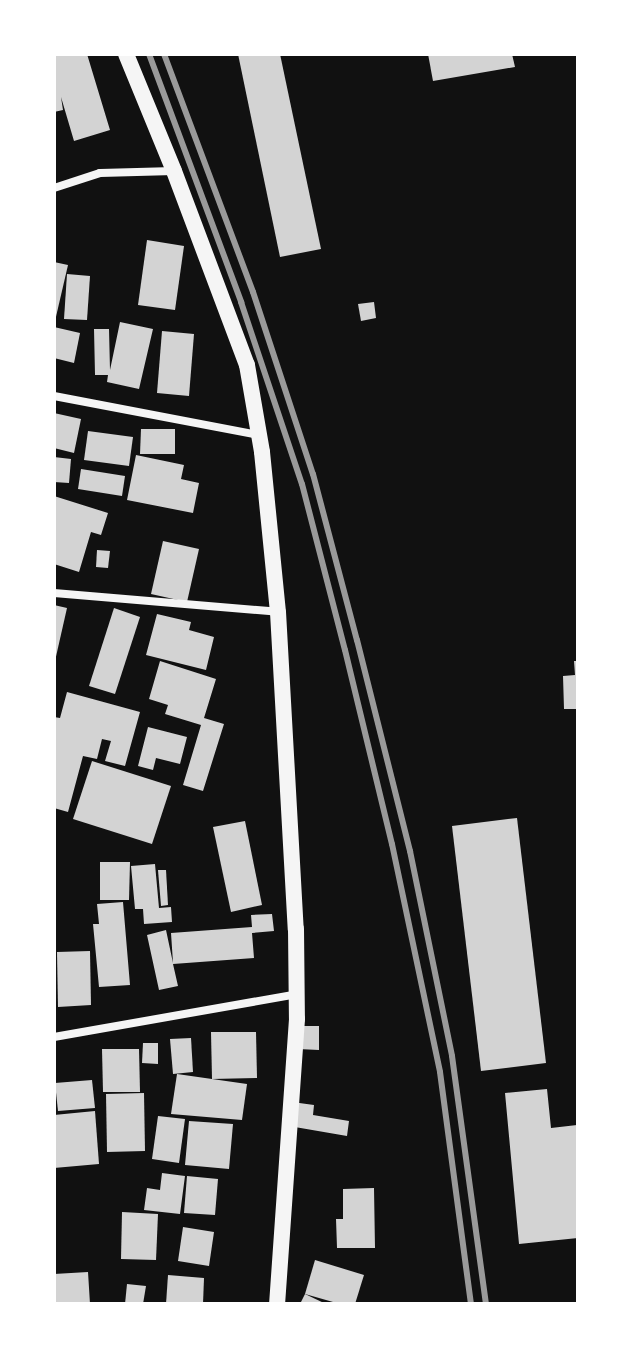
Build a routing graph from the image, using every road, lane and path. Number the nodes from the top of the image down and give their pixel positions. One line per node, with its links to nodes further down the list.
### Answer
1 (126, 54): 2 (main road)
2 (174, 171): 3 (street); 5 (main road)
3 (54, 188)
4 (54, 396): 5 (street)
5 (259, 435): 7 (main road)
6 (54, 593): 7 (street)
7 (278, 612): 8 (main road)
8 (297, 994): 9 (street); 10 (main road)
9 (54, 1037)
10 (277, 1304)

